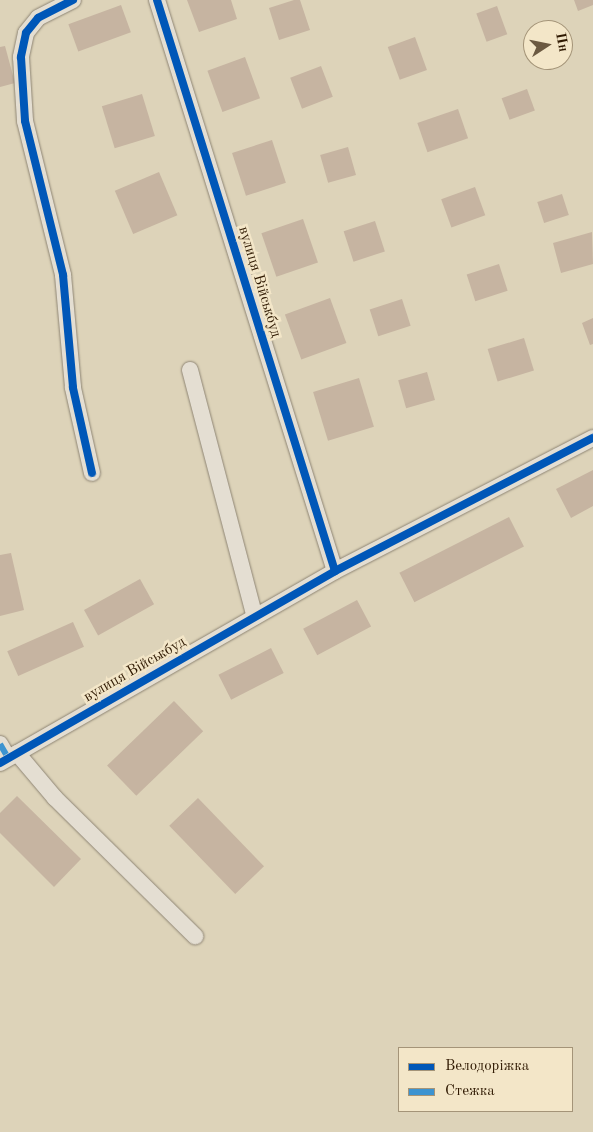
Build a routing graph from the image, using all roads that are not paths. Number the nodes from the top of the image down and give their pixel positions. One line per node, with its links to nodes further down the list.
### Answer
1 (73, 0): 5 (street)
2 (157, 0): 6 (street, вулиця Військбуд)
3 (190, 370): 7 (street)
4 (593, 438): 6 (street, вулиця Військбуд)
5 (92, 473)
6 (335, 571): 7 (street, вулиця Військбуд)
7 (255, 617): 9 (street, вулиця Військбуд)
8 (0, 744): 9 (street)
9 (8, 758): 10 (street)
10 (195, 936)

